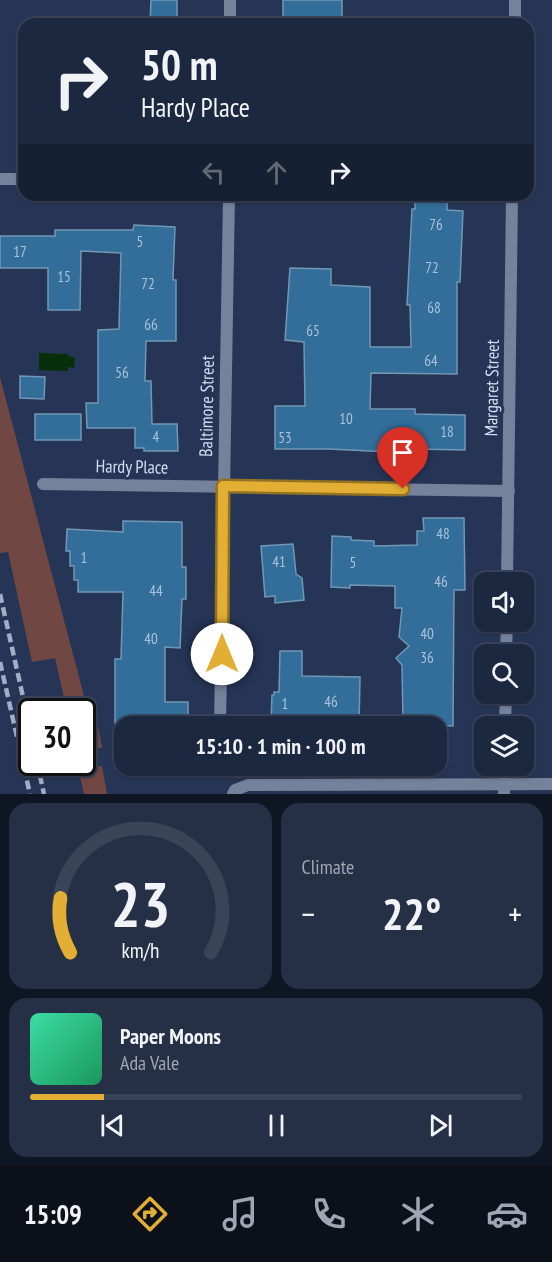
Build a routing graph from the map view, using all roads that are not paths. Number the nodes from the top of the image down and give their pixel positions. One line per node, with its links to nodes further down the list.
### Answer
1 (230, 0): 3 (street)
2 (515, 0): 4 (street)
3 (230, 18)
4 (515, 18)
5 (0, 178): 6 (street)
6 (18, 179)
7 (229, 201): 10 (street, Baltimore Street)
8 (512, 201): 11 (street, Margaret Street)
9 (43, 484): 10 (street, Hardy Place)
10 (223, 486): 11 (street, Hardy Place); 13 (street, Baltimore Street)
11 (508, 491): 12 (street, Margaret Street)
12 (507, 572)
13 (220, 716)
14 (552, 784): 15 (street)
15 (504, 789): 16 (street)
16 (234, 792)

